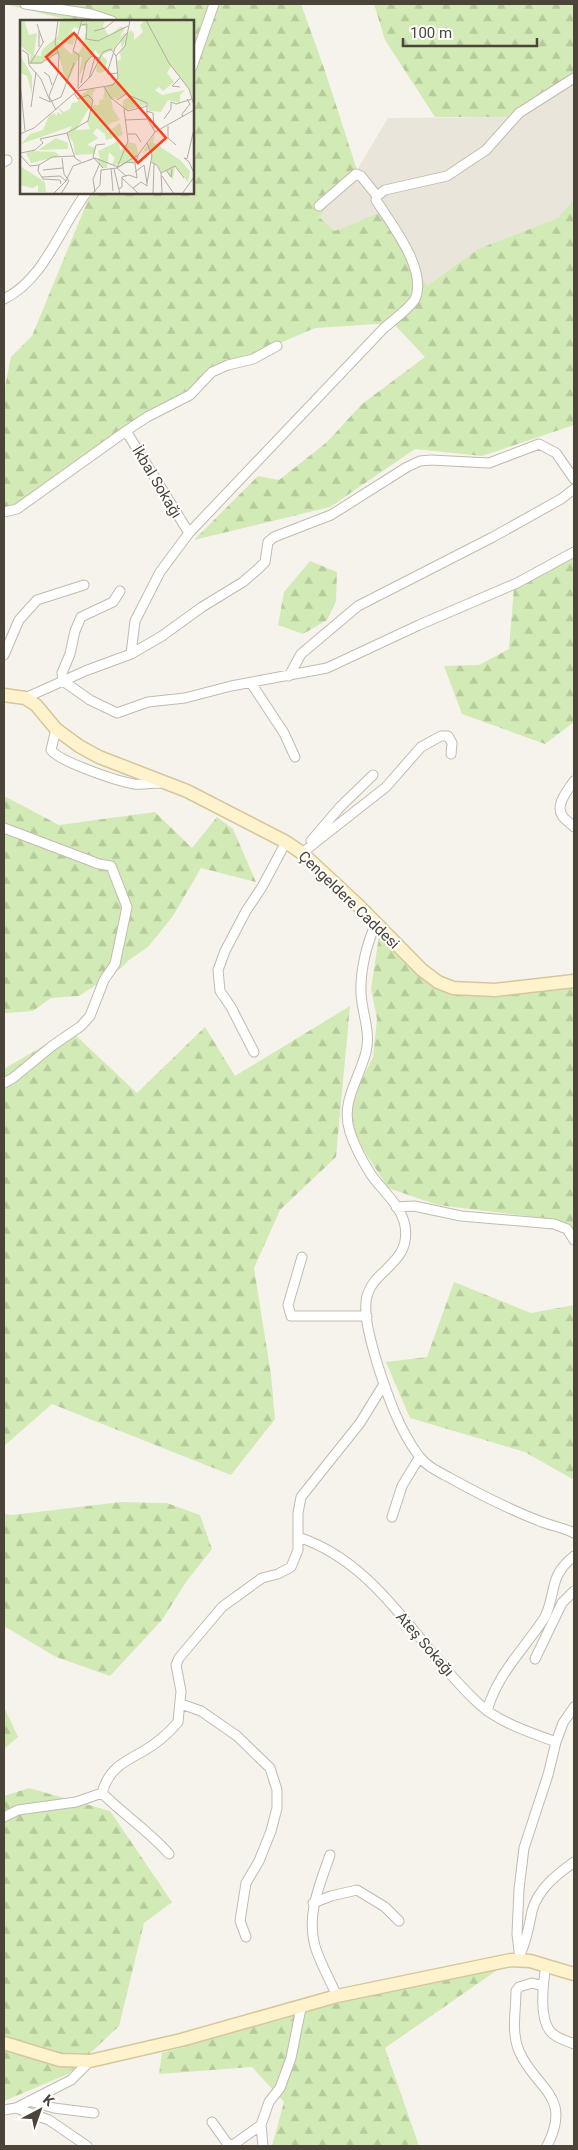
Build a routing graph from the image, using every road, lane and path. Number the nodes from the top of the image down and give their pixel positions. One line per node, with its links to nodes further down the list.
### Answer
1 (25, 4): 3 (street)
2 (214, 4): 4 (street)
3 (109, 20)
4 (194, 63)
5 (574, 78): 7 (street)
6 (85, 194): 9 (street)
7 (377, 196): 8 (street); 15 (street)
8 (319, 206)
9 (4, 299)
10 (277, 346): 11 (street)
11 (126, 431): 14 (street); 15 (street, İkbal Sokağı)
12 (574, 479): 19 (street)
13 (574, 489): 21 (street)
14 (4, 512)
15 (188, 533): 19 (street)
16 (574, 552): 21 (street)
17 (84, 585): 20 (street)
18 (120, 591): 22 (street)
19 (132, 654): 22 (street)
20 (4, 656)
21 (289, 676): 23 (street)
22 (63, 681): 23 (street); 25 (street)
23 (250, 683): 28 (street)
24 (4, 695): 25 (main road)
25 (26, 698): 26 (main road, Çengeldere Caddesi)
26 (56, 729): 31 (main road, Çengeldere Caddesi); 31 (street)
27 (451, 754): 35 (street)
28 (295, 757)
29 (373, 775): 35 (street)
30 (574, 782): 32 (street)
31 (167, 783): 34 (main road, Çengeldere Caddesi)
32 (574, 827)
33 (4, 828): 39 (street)
34 (286, 842): 35 (main road, Çengeldere Caddesi); 38 (street)
35 (302, 853): 36 (main road, Çengeldere Caddesi)
36 (376, 923): 37 (main road, Çengeldere Caddesi); 40 (street)
37 (574, 981)
38 (254, 1052)
39 (4, 1083)
40 (396, 1208): 41 (street); 43 (street)
41 (574, 1240)
42 (302, 1257): 43 (street)
43 (367, 1316): 44 (street)
44 (384, 1384): 45 (street); 48 (street)
45 (420, 1458): 46 (street); 47 (street)
46 (392, 1517)
47 (574, 1533)
48 (298, 1538): 52 (street); 54 (street, Ateş Sokağı)
49 (574, 1556): 54 (street)
50 (574, 1591): 51 (street)
51 (535, 1659)
52 (181, 1704): 56 (street); 63 (street)
53 (574, 1707): 55 (street)
54 (487, 1711): 55 (street, Ateş Sokağı)
55 (556, 1742): 64 (street)
56 (102, 1793): 57 (street); 58 (street)
57 (4, 1817)
58 (170, 1854)
59 (330, 1855): 61 (street)
60 (574, 1862): 64 (street)
61 (313, 1903): 62 (street); 68 (street)
62 (399, 1921)
63 (246, 1938)
64 (520, 1956): 65 (main road); 68 (main road)
65 (546, 1966): 66 (main road); 67 (street)
66 (574, 1974)
67 (543, 1986): 71 (street); 81 (street)
68 (337, 1996): 69 (main road)
69 (301, 2008): 72 (main road); 78 (street)
70 (4, 2043): 72 (main road)
71 (574, 2044)
72 (90, 2061): 73 (street)
73 (29, 2101): 74 (street); 76 (street)
74 (16, 2108): 75 (street); 79 (street)
75 (4, 2110)
76 (94, 2113)
77 (212, 2122): 78 (street)
78 (261, 2124): 80 (street)
79 (86, 2146)
80 (263, 2146)
81 (547, 2146)

